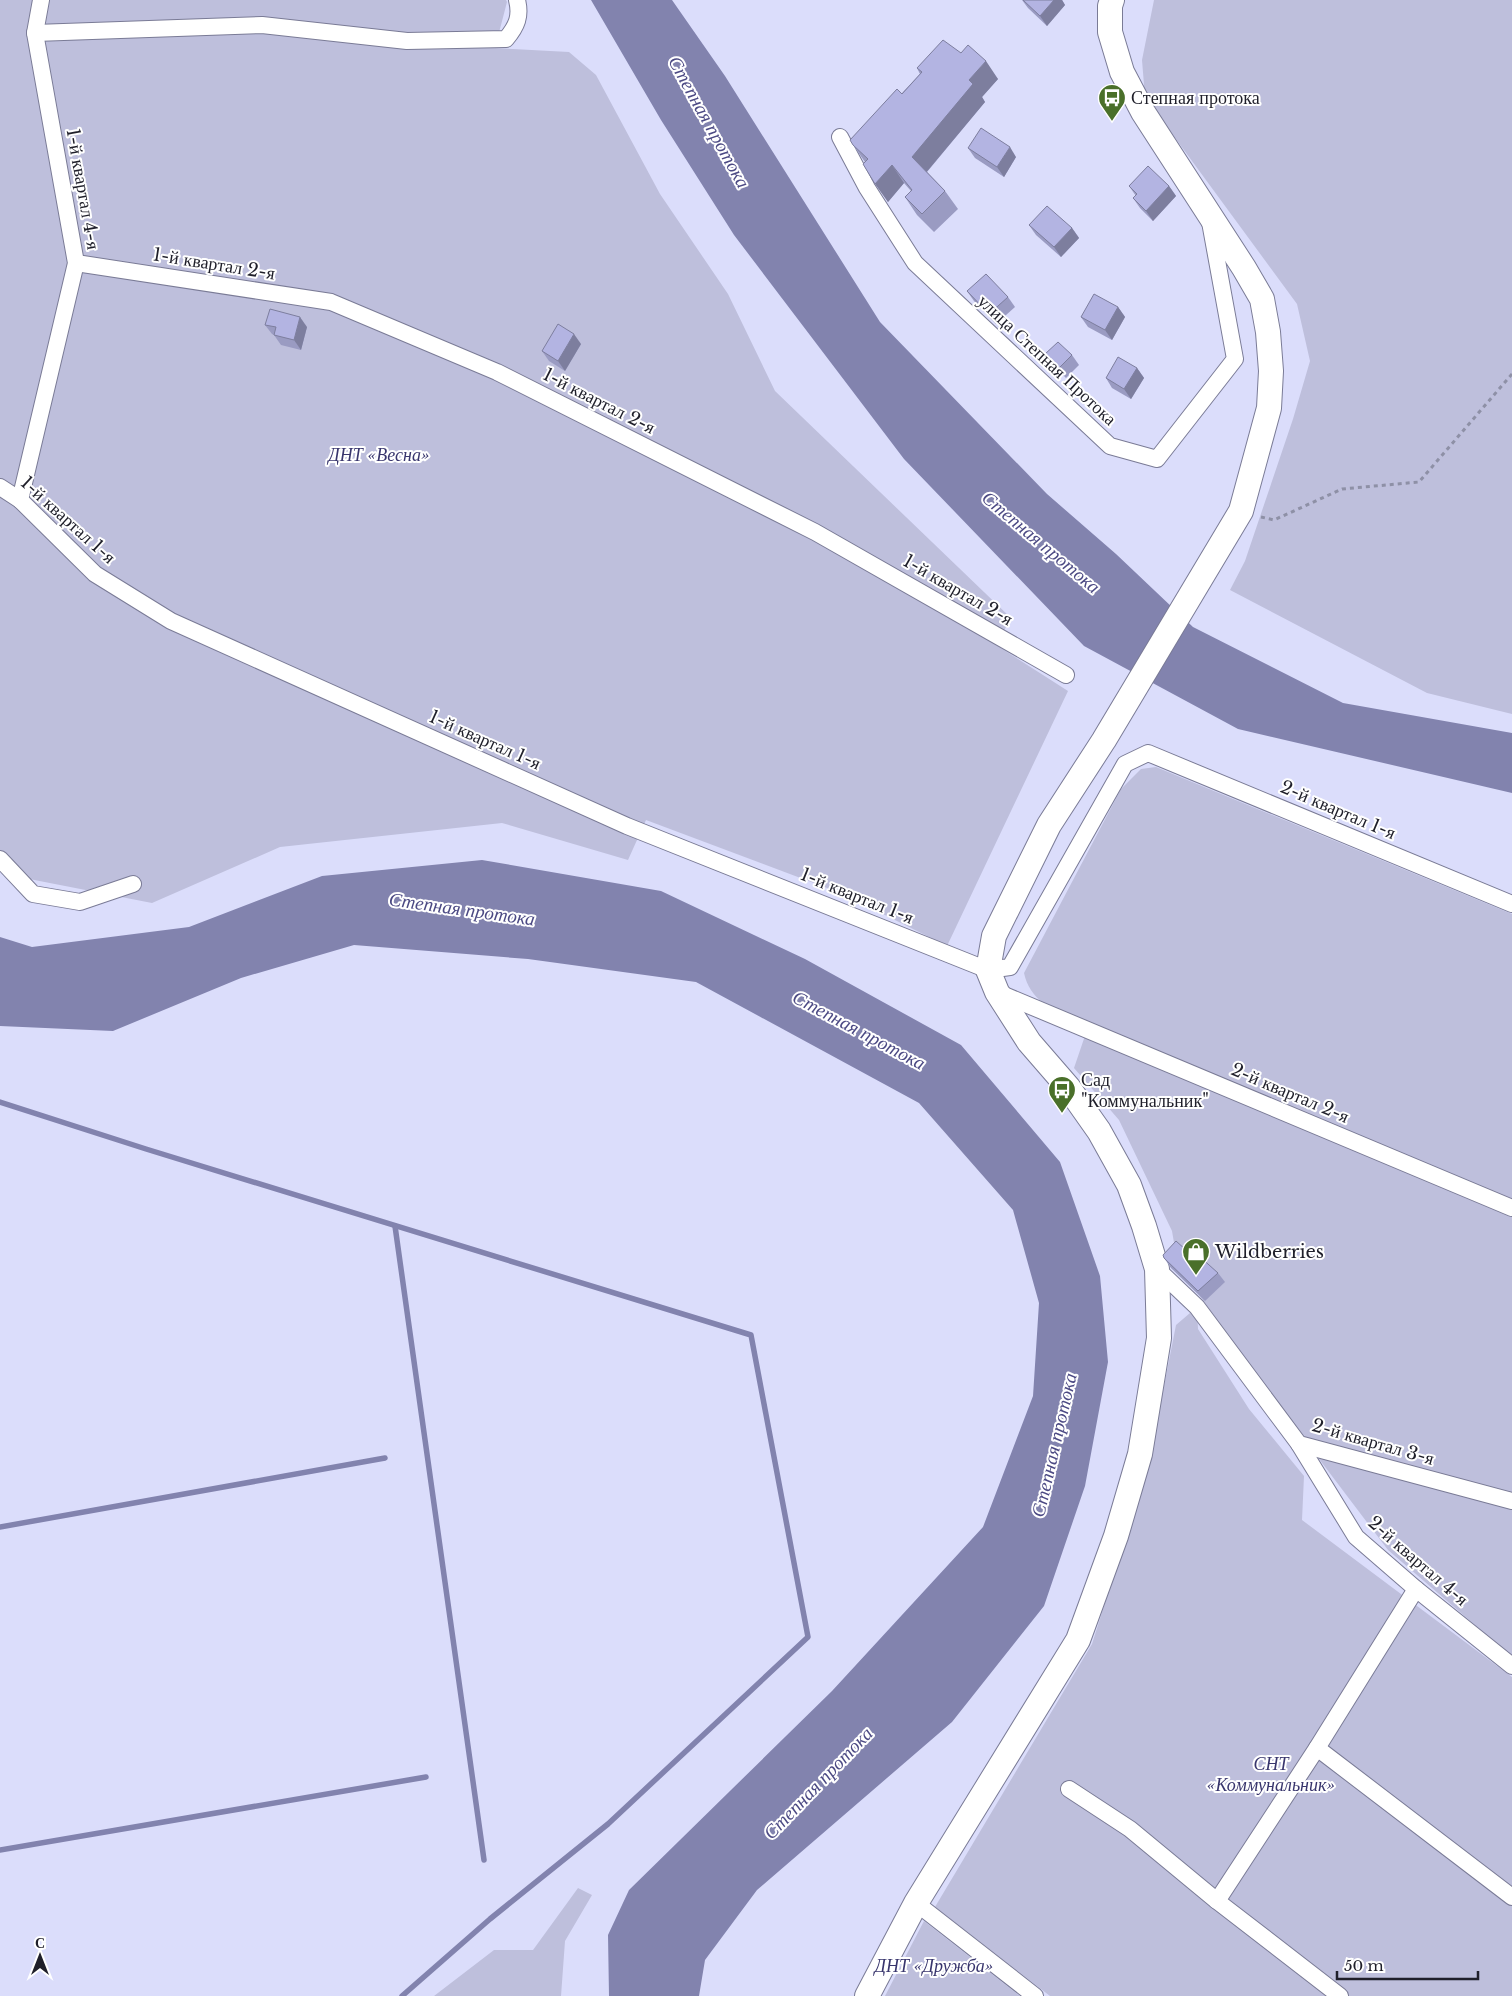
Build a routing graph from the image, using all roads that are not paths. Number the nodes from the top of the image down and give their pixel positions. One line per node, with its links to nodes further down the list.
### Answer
1 (41, 0): 4 (street, 1-й квартал 4-я)
2 (517, 0): 4 (street)
3 (1108, 2): 6 (street)
4 (34, 33): 7 (street, 1-й квартал 4-я)
5 (840, 137): 6 (street, улица Степная Протока)
6 (1208, 212): 14 (street)
7 (76, 263): 9 (street, 1-й квартал 4-я); 10 (street, 1-й квартал 2-я)
8 (0, 487): 9 (street, 1-й квартал 1-я)
9 (20, 500): 14 (street, 1-й квартал 1-я)
10 (1066, 674)
11 (0, 859): 12 (street)
12 (133, 884)
13 (1512, 904): 14 (street, 2-й квартал 1-я)
14 (988, 970): 15 (street)
15 (997, 992): 16 (street, 2-й квартал 2-я); 17 (street)
16 (1512, 1208)
17 (1157, 1269): 18 (street, 2-й квартал 3-я); 26 (street)
18 (1299, 1444): 19 (street, 2-й квартал 3-я); 20 (street, 2-й квартал 4-я)
19 (1512, 1500)
20 (1416, 1588): 21 (street, 2-й квартал 4-я); 22 (street)
21 (1512, 1666)
22 (1317, 1748): 24 (street); 25 (street)
23 (1069, 1789): 25 (street)
24 (1512, 1897)
25 (1217, 1901): 29 (street)
26 (916, 1903): 27 (street); 28 (street)
27 (867, 1996)
28 (1035, 1996)
29 (1340, 1996)

